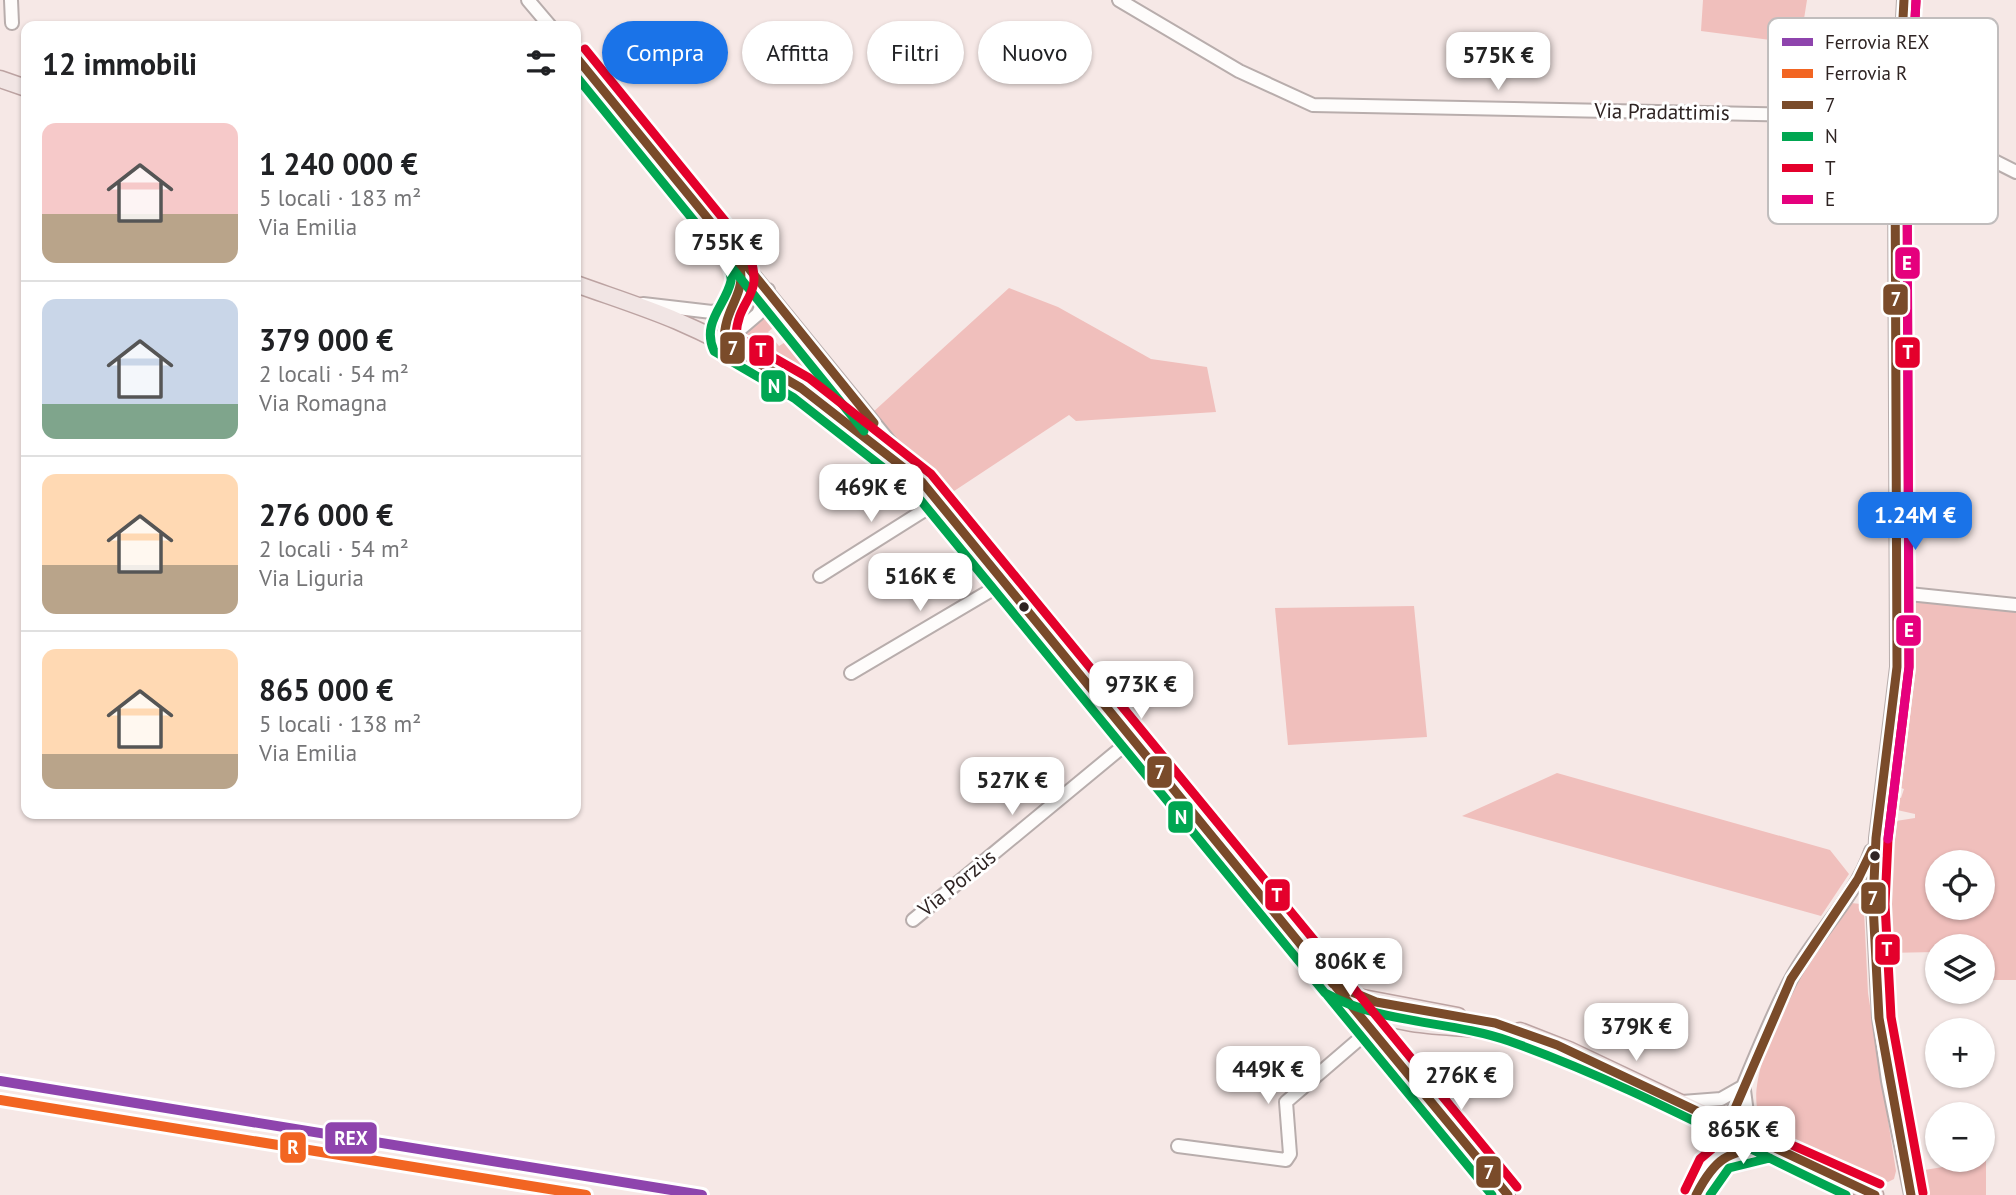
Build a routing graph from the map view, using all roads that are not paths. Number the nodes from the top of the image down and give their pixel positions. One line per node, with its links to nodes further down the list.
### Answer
1 (11, 0): 7 (street)
2 (528, 0): 6 (street)
3 (1119, 0): 11 (street, Via Pradattimis)
4 (1904, 0): 5 (street)
5 (1903, 18)
6 (546, 21)
7 (12, 23)
8 (581, 63): 15 (street)
9 (0, 79): 10 (main road)
10 (21, 86)
11 (1768, 114)
12 (1998, 160): 13 (street, Via Pradattimis)
13 (2014, 167)
14 (1896, 224): 25 (street)
15 (736, 253): 17 (street); 19 (street)
16 (581, 286): 18 (main road)
17 (768, 290): 20 (street); 21 (street)
18 (629, 303): 19 (street); 20 (main road)
19 (729, 309): 20 (street)
20 (724, 344): 21 (main road)
21 (922, 482): 22 (main road)
22 (939, 500): 23 (street); 24 (main road)
23 (820, 576)
24 (1005, 582): 27 (street); 28 (main road)
25 (1899, 593): 26 (street); 29 (street)
26 (2016, 605)
27 (851, 673)
28 (1132, 739): 32 (street, Via Porzùs); 33 (main road)
29 (1876, 838): 30 (street); 31 (street)
30 (1874, 862): 31 (street); 45 (street)
31 (1856, 883): 36 (street)
32 (912, 920)
33 (1374, 1010): 34 (street); 35 (street); 37 (main road)
34 (1371, 1029): 35 (street); 39 (street)
35 (1388, 1050): 42 (street)
36 (1744, 1086): 37 (street); 38 (street); 40 (street)
37 (1673, 1101): 38 (main road)
38 (1727, 1127): 40 (main road); 41 (street)
39 (1178, 1146)
40 (1768, 1146): 41 (street); 44 (main road)
41 (1710, 1166): 43 (street)
42 (1508, 1195)
43 (1696, 1195)
44 (1875, 1195)
45 (1911, 1195)

